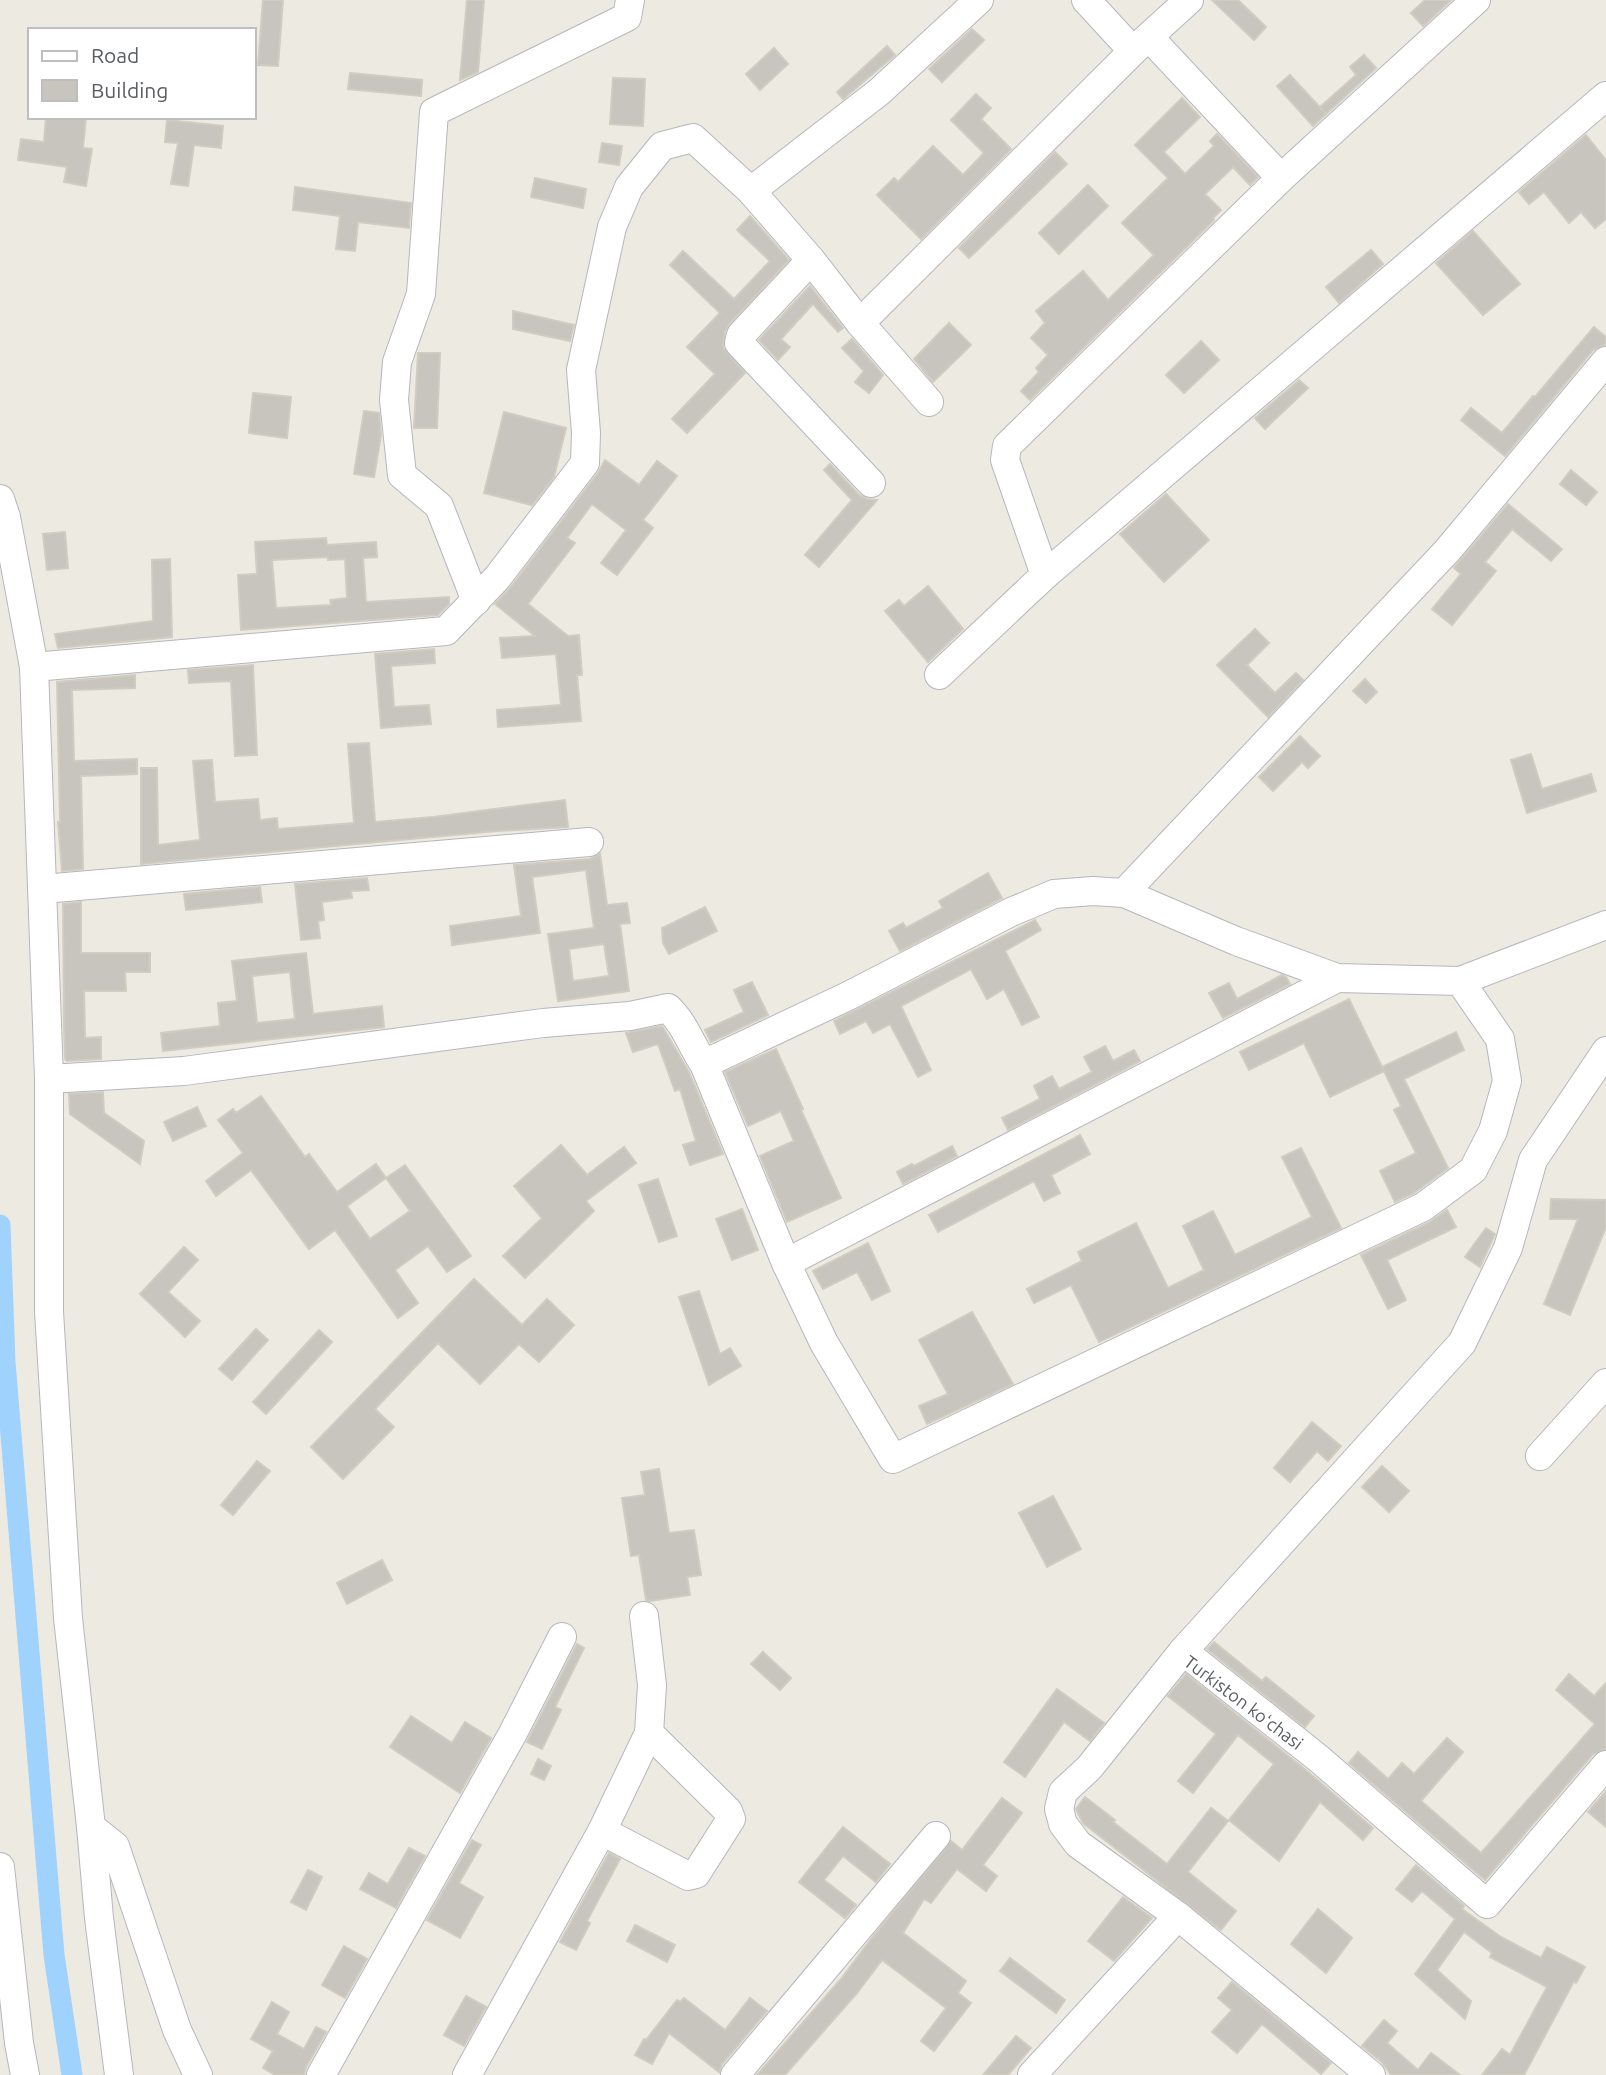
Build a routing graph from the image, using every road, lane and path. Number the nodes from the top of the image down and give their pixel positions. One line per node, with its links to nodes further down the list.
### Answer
1 (630, 0): 17 (street)
2 (979, 0): 9 (street)
3 (1086, 0): 6 (street)
4 (1189, 0): 6 (street)
5 (1476, 0): 8 (street)
6 (1141, 44): 8 (street); 11 (street)
7 (1606, 96): 16 (street)
8 (1281, 178): 16 (street)
9 (751, 191): 10 (street); 17 (street)
10 (811, 260): 11 (street); 14 (street)
11 (860, 323): 13 (street)
12 (1606, 361): 22 (street)
13 (929, 402)
14 (871, 483)
15 (0, 499): 18 (street)
16 (1045, 575): 19 (street)
17 (476, 601): 18 (street)
18 (34, 667): 21 (street)
19 (939, 675)
20 (589, 842): 21 (street)
21 (43, 889): 28 (street)
22 (1124, 893): 24 (street); 27 (street)
23 (1606, 925): 25 (street)
24 (1337, 978): 25 (street); 29 (street)
25 (1460, 981): 29 (street)
26 (1606, 1051): 34 (street)
27 (704, 1064): 28 (street); 29 (street)
28 (49, 1079): 37 (street)
29 (786, 1263)
30 (1606, 1383): 31 (street)
31 (1541, 1456)
32 (644, 1616): 35 (street)
33 (562, 1637): 45 (street)
34 (1183, 1651): 36 (street, Turkiston koʻchasi); 41 (street, Turkiston koʻchasi)
35 (649, 1733): 38 (street); 38 (street)
36 (1606, 1765)
37 (91, 1827): 43 (street); 44 (street)
38 (602, 1831): 46 (street)
39 (936, 1836): 47 (street)
40 (0, 1867): 42 (street)
41 (1178, 1916): 48 (street); 49 (street, Turkiston koʻchasi)
42 (25, 2075)
43 (119, 2075)
44 (198, 2075)
45 (321, 2075)
46 (467, 2075)
47 (735, 2075)
48 (1032, 2075)
49 (1371, 2075)

